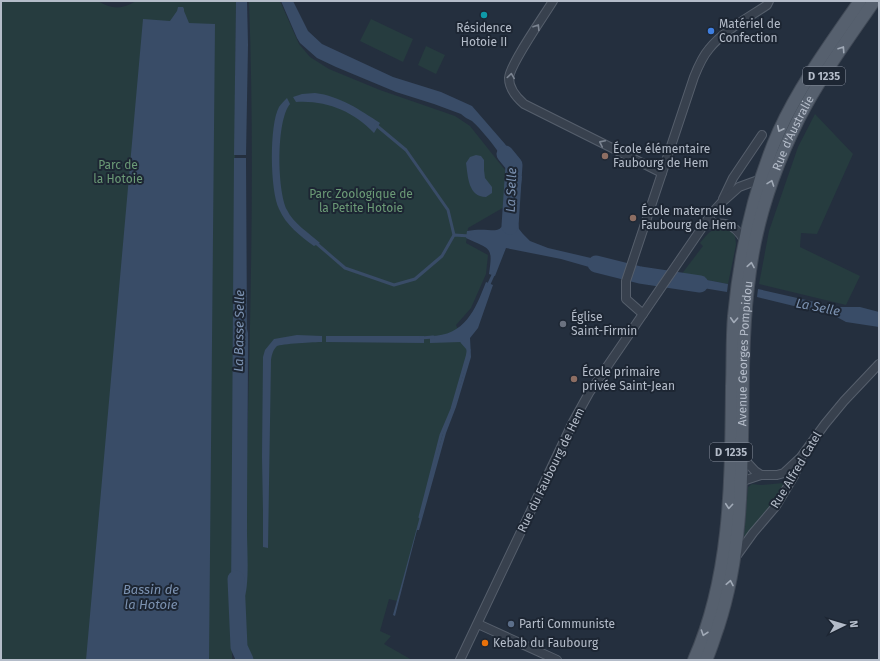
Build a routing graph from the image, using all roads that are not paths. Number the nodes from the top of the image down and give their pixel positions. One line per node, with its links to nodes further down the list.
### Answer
1 (553, 1): 6 (street, one-way to 1)
2 (769, 1): 6 (street)
3 (860, 1): 7 (main road, Rue d'Australie / D 1235, one-way to 7)
4 (874, 1): 9 (main road, Rue d'Australie / D 1235, one-way to 4)
5 (762, 135): 8 (street, Rue d'Australie)
6 (662, 173): 13 (street)
7 (761, 179): 8 (street, Rue d'Australie); 10 (main road, Rue d'Australie / D 1235)
8 (721, 203): 11 (street, Rue d'Australie)
9 (763, 211): 15 (main road, Avenue Georges Pompidou / D 1235, one-way to 9)
10 (751, 214): 12 (main road, Avenue Georges Pompidou / D 1235)
11 (706, 224): 12 (street); 13 (street, Rue d'Australie)
12 (744, 240): 18 (main road, Avenue Georges Pompidou / D 1235, one-way to 18)
13 (643, 314): 20 (street, Rue du Faubourg de Hem)
14 (879, 364): 16 (street, Rue Alfred Catel)
15 (742, 457): 17 (street); 18 (main road, Avenue Georges Pompidou / D 1235)
16 (801, 457): 17 (street); 19 (street, Rue Alfred Catel)
17 (761, 475): 18 (street)
18 (736, 483): 19 (main road, Avenue Georges Pompidou / D 1235); 23 (main road, Avenue Georges Pompidou / D 1235, one-way to 23)
19 (734, 561): 24 (main road, Avenue Georges Pompidou / D 1235, one-way to 19)
20 (478, 624): 21 (street, Rue du Faubourg de Hem); 22 (street)
21 (460, 660)
22 (557, 660)
23 (694, 660)
24 (706, 660)

